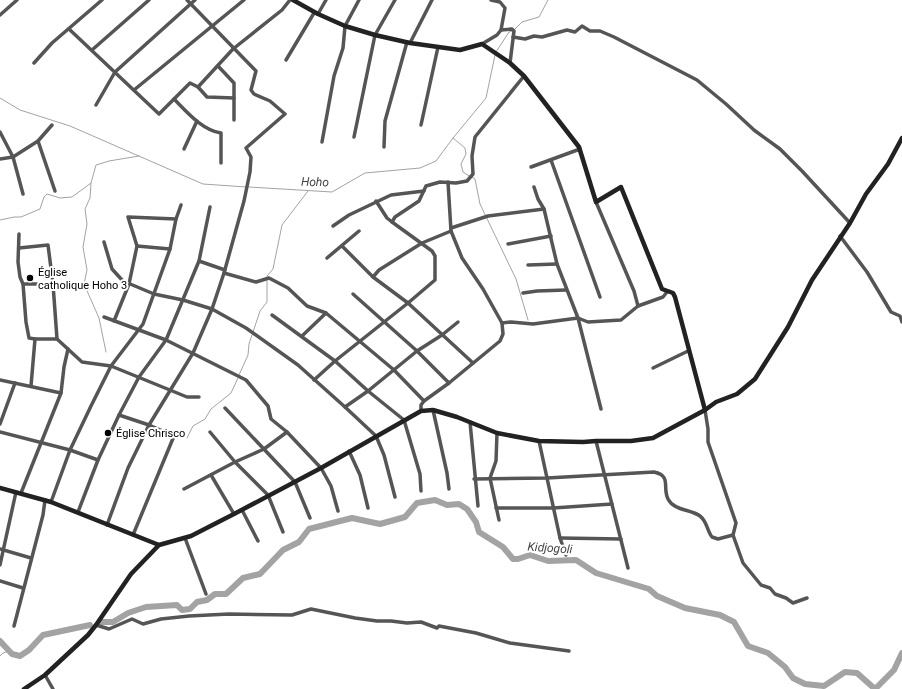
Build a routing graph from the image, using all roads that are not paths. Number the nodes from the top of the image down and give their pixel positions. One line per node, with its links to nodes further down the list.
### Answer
1 (17, 0): 16 (street)
2 (102, 0): 19 (street)
3 (149, 0): 27 (street)
4 (187, 0): 14 (street)
5 (195, 0): 14 (street)
6 (244, 0): 17 (street)
7 (290, 0): 26 (street)
8 (293, 0): 15 (street)
9 (326, 0): 15 (street)
10 (360, 0): 18 (street)
11 (395, 0): 21 (street)
12 (432, 0): 23 (street)
13 (491, 0): 20 (street)
14 (191, 4): 17 (street); 32 (street)
15 (316, 14): 18 (street); 28 (street)
16 (0, 15)
17 (212, 26): 26 (street); 35 (street)
18 (345, 26): 21 (street); 47 (street)
19 (68, 29): 27 (street); 29 (street)
20 (501, 30): 22 (street); 24 (street)
21 (375, 36): 23 (street); 44 (street)
22 (513, 37): 30 (street); 68 (street)
23 (408, 43): 25 (street); 48 (street)
24 (482, 44): 25 (street); 30 (street)
25 (438, 47): 42 (street)
26 (233, 48): 31 (street); 86 (street)
27 (92, 50): 32 (street)
28 (286, 60)
29 (34, 62)
30 (510, 63): 33 (street)
31 (218, 66): 34 (street); 36 (street)
32 (115, 72): 35 (street); 38 (street)
33 (524, 76): 50 (street); 56 (street)
34 (198, 87): 36 (street); 37 (street)
35 (134, 90): 37 (street)
36 (234, 98): 40 (street)
37 (174, 99): 39 (street)
38 (96, 105)
39 (197, 120): 49 (street); 54 (street)
40 (234, 120)
41 (52, 125): 46 (street)
42 (421, 125)
43 (0, 132): 51 (street)
44 (354, 137)
45 (902, 138): 68 (street)
46 (38, 141): 51 (street); 59 (street)
47 (322, 142)
48 (384, 147)
49 (184, 149)
50 (580, 149): 53 (street); 62 (street)
51 (14, 157): 52 (street); 60 (street)
52 (0, 159)
53 (551, 160): 55 (street); 97 (street)
54 (221, 163)
55 (531, 167)
56 (448, 182): 58 (street); 70 (street)
57 (534, 187): 65 (street)
58 (424, 191): 61 (street); 67 (street)
59 (55, 192)
60 (23, 194)
61 (376, 201): 67 (street); 69 (street)
62 (596, 202): 93 (street); 100 (street)
63 (181, 206): 66 (street)
64 (210, 207): 83 (street)
65 (544, 208): 70 (street); 73 (street)
66 (176, 220): 78 (street); 81 (street)
67 (392, 222): 76 (street)
68 (850, 223): 74 (street)
69 (333, 226)
70 (451, 230): 76 (street); 109 (street)
71 (359, 231): 79 (street)
72 (19, 234): 80 (street)
73 (551, 236): 77 (street); 84 (street)
74 (840, 236): 110 (street); 142 (street)
75 (104, 242): 91 (street)
76 (422, 243): 87 (street); 99 (street)
77 (508, 244)
78 (137, 246): 81 (street); 91 (street)
79 (342, 246): 82 (street); 87 (street)
80 (19, 248): 88 (street); 89 (street)
81 (170, 249): 95 (street)
82 (327, 258)
83 (199, 261): 86 (street); 98 (street)
84 (557, 264): 85 (street); 92 (street)
85 (528, 265)
86 (224, 272): 101 (street); 102 (street)
87 (373, 277): 99 (street)
88 (23, 284): 89 (street); 114 (street)
89 (53, 284): 90 (street); 115 (street)
90 (76, 284)
91 (129, 284): 95 (street); 106 (street)
92 (566, 290): 94 (street); 105 (street)
93 (667, 292): 100 (street); 119 (street)
94 (523, 293)
95 (154, 294): 98 (street); 111 (street)
96 (353, 294): 107 (street)
97 (600, 297)
98 (183, 300): 101 (street); 116 (street)
99 (408, 303): 107 (street); 112 (street)
100 (638, 306): 105 (street)
101 (212, 309): 121 (street); 129 (street)
102 (326, 314): 113 (street); 117 (street)
103 (272, 315): 113 (street)
104 (104, 317): 106 (street)
105 (578, 318): 109 (street); 140 (street)
106 (114, 321): 111 (street)
107 (383, 322): 117 (street); 120 (street)
108 (458, 322): 112 (street)
109 (502, 322): 123 (street)
110 (902, 322)
111 (138, 331): 116 (street); 124 (street)
112 (442, 335): 120 (street); 123 (street)
113 (302, 336): 122 (street)
114 (35, 339): 115 (street); 132 (street)
115 (58, 339): 118 (street)
116 (166, 340): 121 (street); 127 (street)
117 (360, 342): 122 (street); 126 (street)
118 (68, 349): 124 (street); 135 (street)
119 (688, 351): 125 (street); 142 (street)
120 (417, 352): 126 (street); 131 (street)
121 (193, 353): 133 (street); 151 (street)
122 (335, 361): 129 (street); 134 (street)
123 (472, 363): 131 (street)
124 (111, 366): 127 (street); 158 (street)
125 (653, 368)
126 (394, 370): 134 (street); 137 (street)
127 (139, 377): 133 (street); 144 (street)
128 (0, 380): 130 (street)
129 (314, 380): 138 (street)
130 (15, 383): 132 (street); 147 (street)
131 (449, 383): 137 (street)
132 (32, 386): 135 (street)
133 (170, 389): 136 (street); 148 (street)
134 (368, 391): 138 (street); 145 (street)
135 (61, 393): 156 (street)
136 (199, 397)
137 (424, 401): 143 (street)
138 (346, 407): 153 (street)
139 (225, 408): 157 (street)
140 (600, 409)
141 (433, 410): 143 (street); 146 (street); 171 (street)
142 (705, 410): 155 (street); 192 (street)
143 (421, 411): 145 (street)
144 (119, 415): 148 (street); 160 (street)
145 (404, 420): 153 (street); 172 (street)
146 (470, 422): 152 (street); 167 (street)
147 (0, 424)
148 (149, 425): 189 (street); 191 (street)
149 (0, 432): 156 (street)
150 (210, 432): 161 (street)
151 (287, 432): 157 (street); 162 (street)
152 (497, 433): 154 (street); 165 (street)
153 (376, 436): 159 (street); 175 (street)
154 (540, 441): 155 (street); 166 (street)
155 (596, 441): 164 (street)
156 (41, 442): 158 (street); 173 (street)
157 (264, 449): 161 (street); 168 (street)
158 (70, 450): 160 (street); 177 (street)
159 (349, 451): 162 (street); 180 (street)
160 (98, 460): 185 (street)
161 (235, 462): 163 (street); 174 (street)
162 (321, 468): 168 (street); 184 (street)
163 (211, 475): 170 (street); 186 (street)
164 (605, 475): 166 (street); 178 (street); 192 (street)
165 (490, 478): 166 (street); 167 (street); 181 (street)
166 (547, 478): 182 (street)
167 (474, 479): 179 (street)
168 (295, 482): 174 (street); 187 (street)
169 (0, 488): 173 (street)
170 (184, 489)
171 (449, 489)
172 (421, 491)
173 (19, 493): 176 (street); 198 (street)
174 (268, 495): 183 (street); 190 (street)
175 (395, 497)
176 (45, 500): 177 (street); 200 (street)
177 (51, 502): 185 (street)
178 (612, 504): 182 (street); 195 (street)
179 (478, 506)
180 (368, 508)
181 (496, 508): 182 (street); 188 (street)
182 (553, 508): 194 (street)
183 (242, 510): 186 (street); 196 (street)
184 (338, 511)
185 (78, 512): 189 (street)
186 (234, 514): 193 (street)
187 (310, 518)
188 (499, 520)
189 (107, 525): 191 (street)
190 (282, 532)
191 (133, 535): 197 (street)
192 (733, 535): 206 (street)
193 (184, 538): 197 (street); 205 (street)
194 (560, 538): 195 (street); 199 (street)
195 (621, 539): 202 (street)
196 (258, 541)
197 (159, 545): 207 (street)
198 (2, 550): 200 (street); 201 (street)
199 (566, 556)
200 (31, 558): 204 (street)
201 (0, 565)
202 (628, 568)
203 (0, 581): 204 (street)
204 (23, 588): 208 (street)
205 (206, 594)
206 (807, 598)
207 (96, 625): 209 (street); 210 (street)
208 (14, 626)
209 (569, 651)
210 (46, 675): 211 (street); 212 (street)
211 (24, 689)
212 (53, 689)

